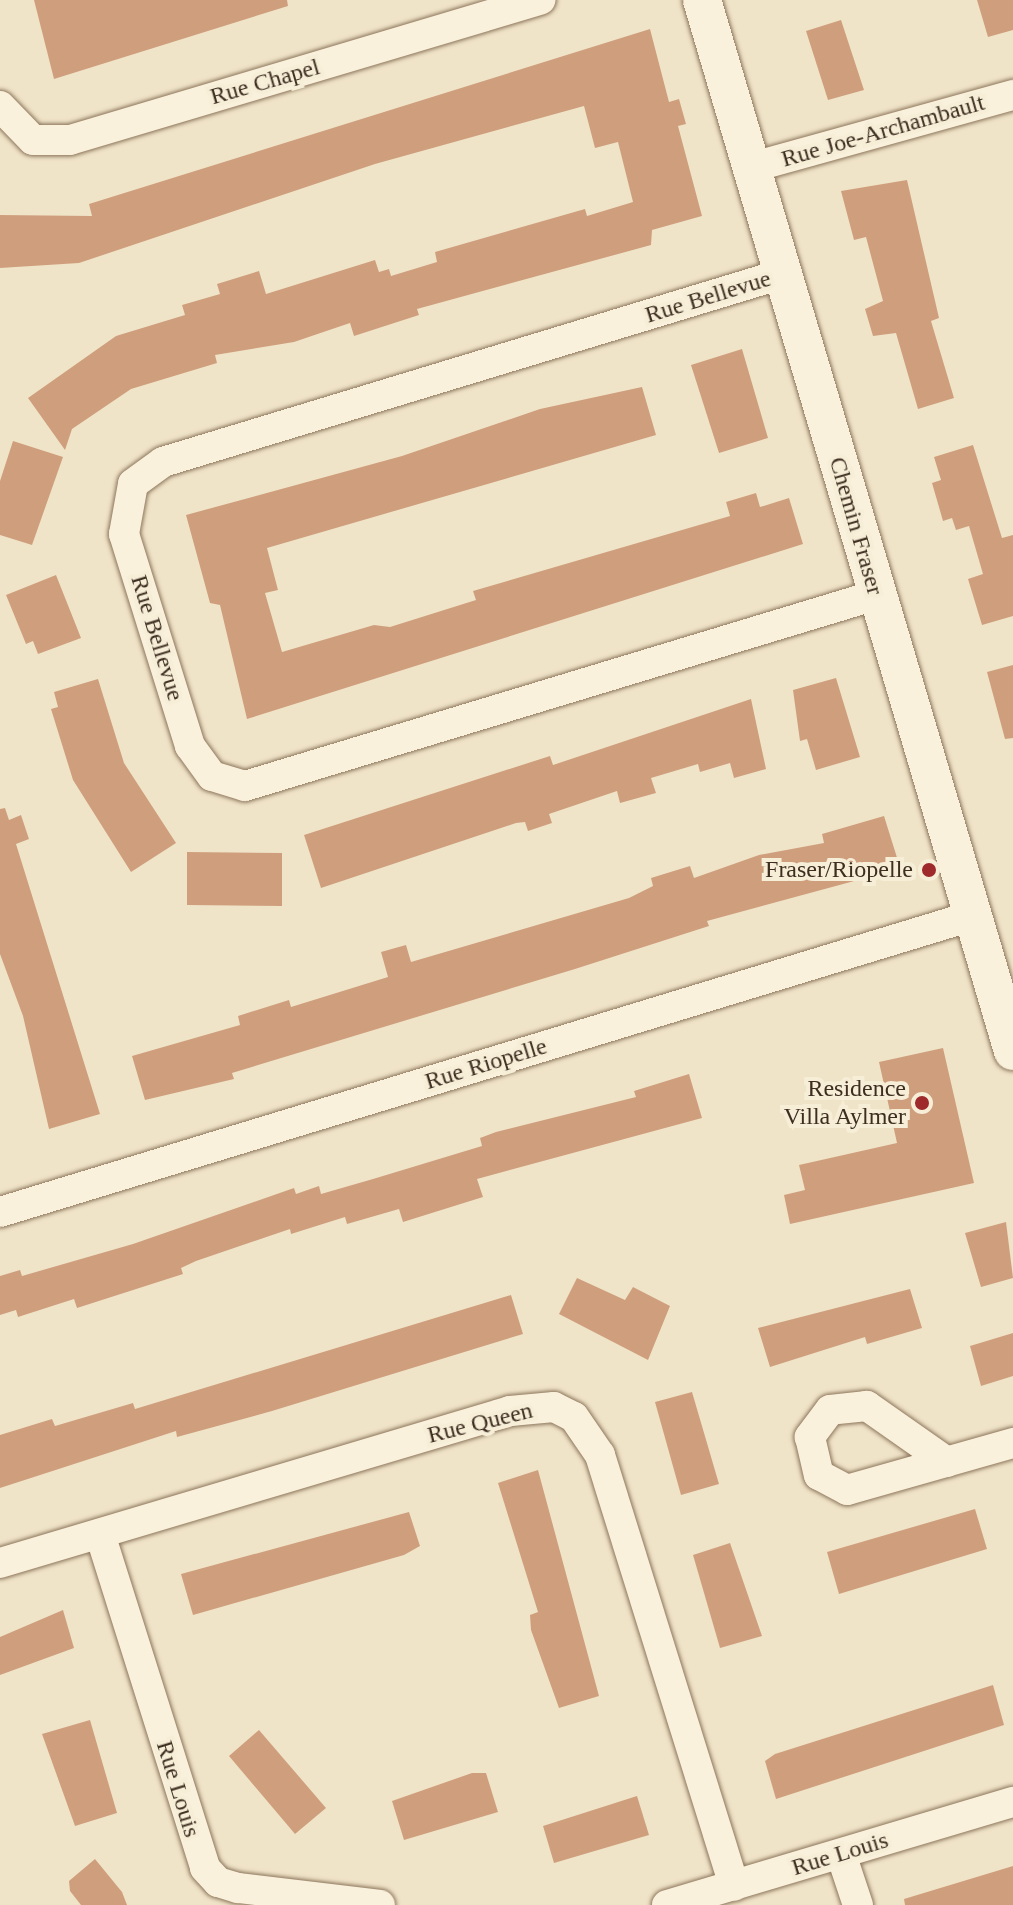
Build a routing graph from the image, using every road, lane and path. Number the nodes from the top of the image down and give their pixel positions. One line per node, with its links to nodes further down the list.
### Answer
1 (541, 0): 4 (street, Rue Chapel)
2 (702, 0): 5 (street, Chemin Fraser)
3 (1013, 95): 5 (street, Rue Joe-Archambault)
4 (0, 106)
5 (753, 167): 6 (street, Chemin Fraser)
6 (782, 274): 7 (street, Chemin Fraser); 7 (street, Rue Bellevue)
7 (876, 595): 8 (street, Chemin Fraser)
8 (972, 916): 9 (street, Chemin Fraser); 10 (street, Rue Riopelle)
9 (1013, 1051)
10 (2, 1203)
11 (1013, 1443): 12 (street)
12 (947, 1462)
13 (100, 1534): 14 (street, Rue Queen); 17 (street, Rue Queen); 18 (street, Rue Louis)
14 (0, 1563)
15 (1013, 1802): 16 (street, Rue Louis)
16 (841, 1854): 17 (street, Rue Louis); 20 (street)
17 (734, 1886): 19 (street, Rue Louis)
18 (380, 1905)
19 (667, 1905)
20 (858, 1905)

